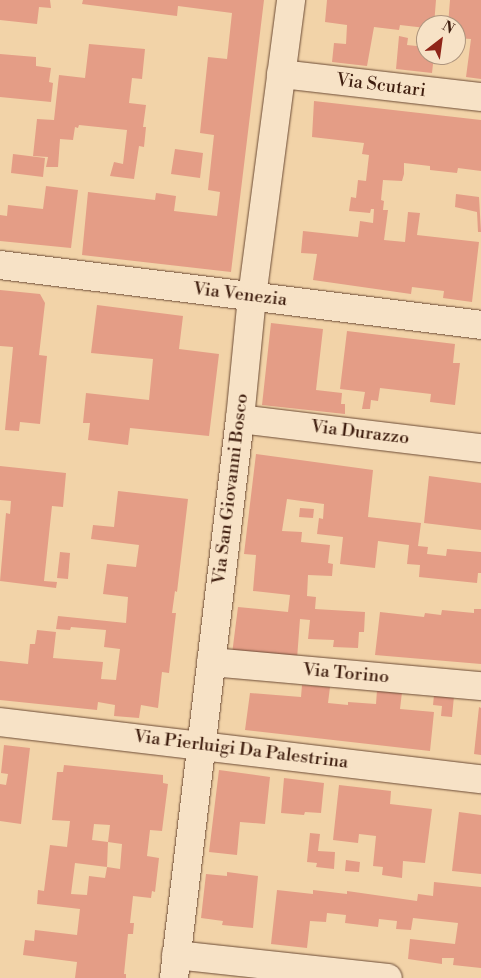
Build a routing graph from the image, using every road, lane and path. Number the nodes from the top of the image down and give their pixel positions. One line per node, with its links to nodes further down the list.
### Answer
1 (291, 0): 2 (street, Via San Giovanni Bosco)
2 (281, 74): 3 (street, Via Scutari); 5 (street, Via San Giovanni Bosco)
3 (481, 98)
4 (0, 265): 5 (street, Via Venezia)
5 (252, 297): 6 (street, Via Venezia); 7 (street, Via San Giovanni Bosco)
6 (481, 325)
7 (240, 419): 8 (street, Via Durazzo); 9 (street, Via San Giovanni Bosco)
8 (481, 448)
9 (211, 662): 10 (street, Via Torino); 12 (street, Via San Giovanni Bosco)
10 (481, 686)
11 (0, 722): 12 (street, Via Pierluigi Da Palestrina)
12 (200, 745): 13 (street, Via Pierluigi Da Palestrina); 14 (street, Via San Giovanni Bosco)
13 (481, 779)
14 (175, 967): 15 (street)
15 (388, 978)

